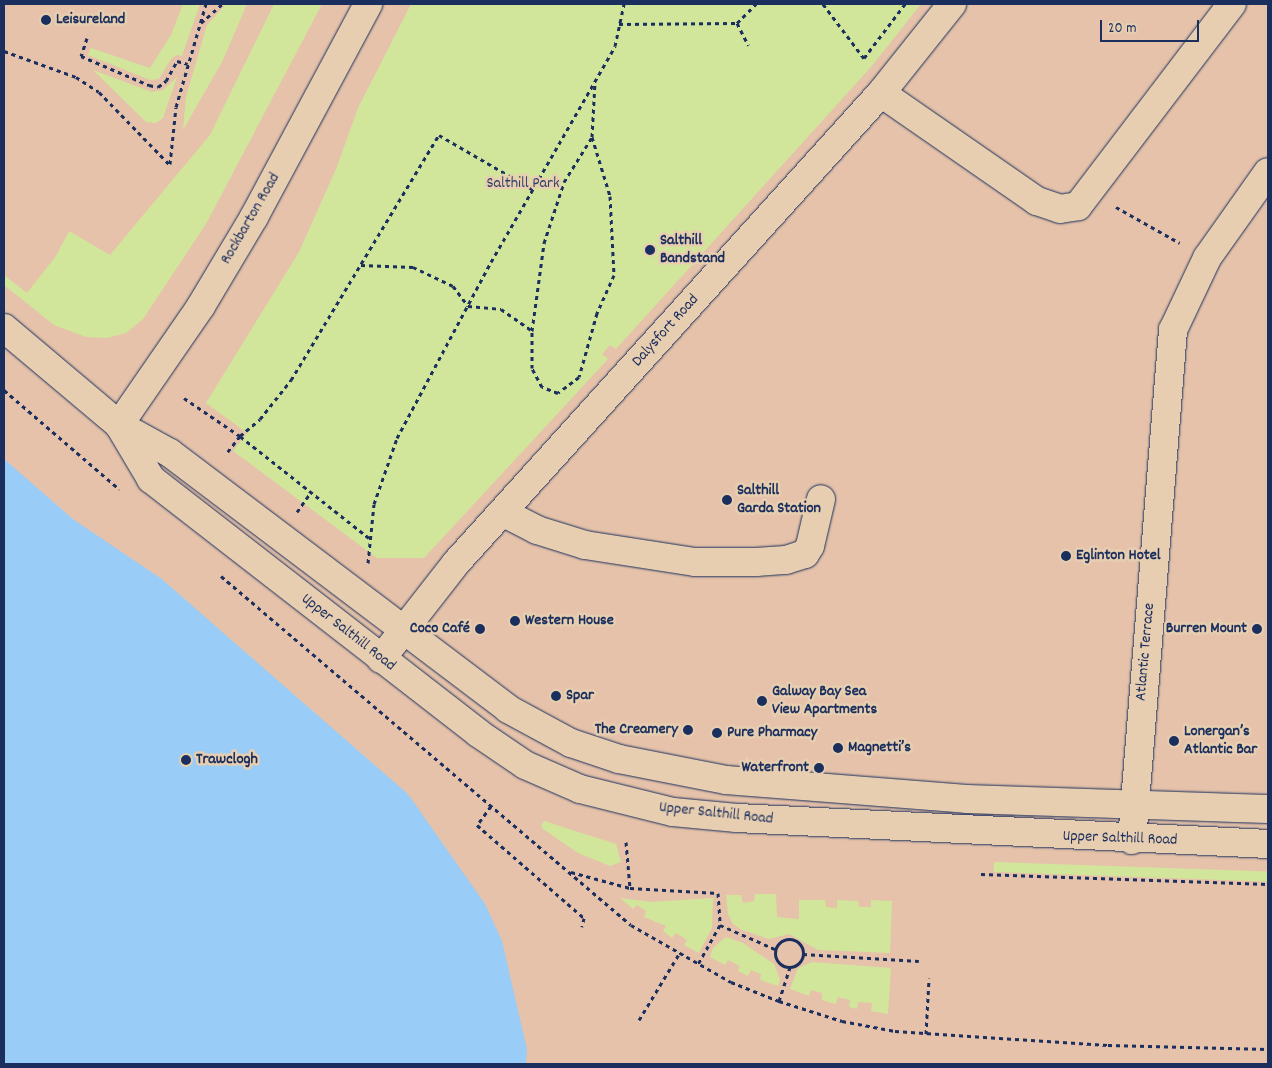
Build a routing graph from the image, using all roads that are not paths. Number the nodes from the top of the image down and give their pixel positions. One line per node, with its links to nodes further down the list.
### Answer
1 (368, 4): 7 (main road, Rockbarton Road)
2 (952, 4): 4 (main road, Dalysfort Road)
3 (1232, 4): 4 (main road)
4 (881, 93): 9 (main road, Dalysfort Road)
5 (1268, 172): 12 (main road, Atlantic Terrace)
6 (4, 328): 7 (main road, Upper Salthill Road)
7 (118, 425): 10 (main road, Upper Salthill Road); 11 (main road, Upper Salthill Road)
8 (822, 499): 9 (main road)
9 (502, 512): 10 (main road, Dalysfort Road)
10 (403, 631): 11 (main road, Dalysfort Road); 12 (main road, Upper Salthill Road)
11 (381, 659): 14 (main road, Upper Salthill Road)
12 (1135, 805): 13 (main road, Upper Salthill Road); 14 (main road, Atlantic Terrace)
13 (1268, 809)
14 (1132, 840): 15 (main road, Upper Salthill Road)
15 (1268, 844)

